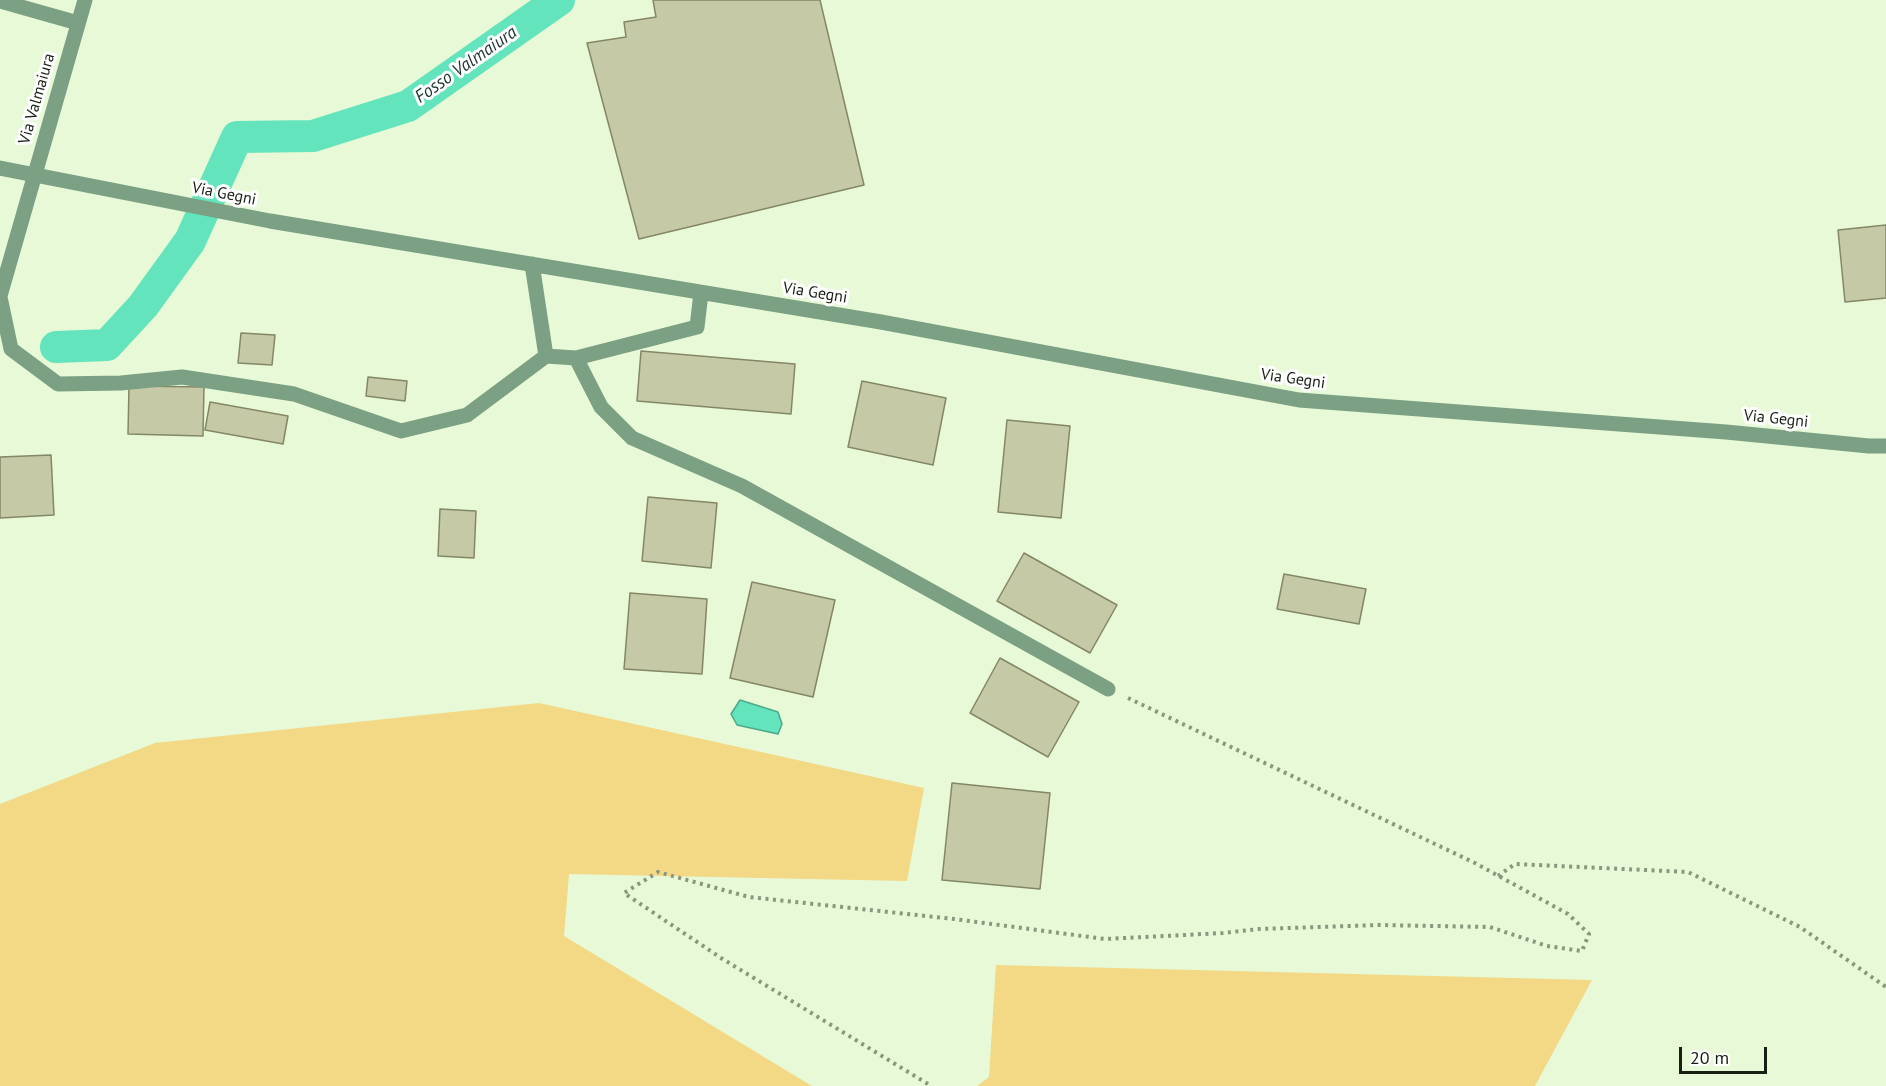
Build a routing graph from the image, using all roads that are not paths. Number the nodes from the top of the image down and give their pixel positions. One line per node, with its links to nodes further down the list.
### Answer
1 (85, 0): 3 (street, Via Valmaiura)
2 (0, 1): 3 (street)
3 (78, 23): 5 (street, Via Valmaiura)
4 (0, 168): 5 (street)
5 (34, 175): 6 (street, Via Gegni); 8 (street)
6 (532, 264): 7 (street, Via Gegni); 9 (street)
7 (701, 292): 10 (street); 11 (street, Via Gegni)
8 (0, 296): 9 (street)
9 (546, 356): 10 (street)
10 (576, 358): 12 (street)
11 (1886, 446)
12 (1108, 689)

